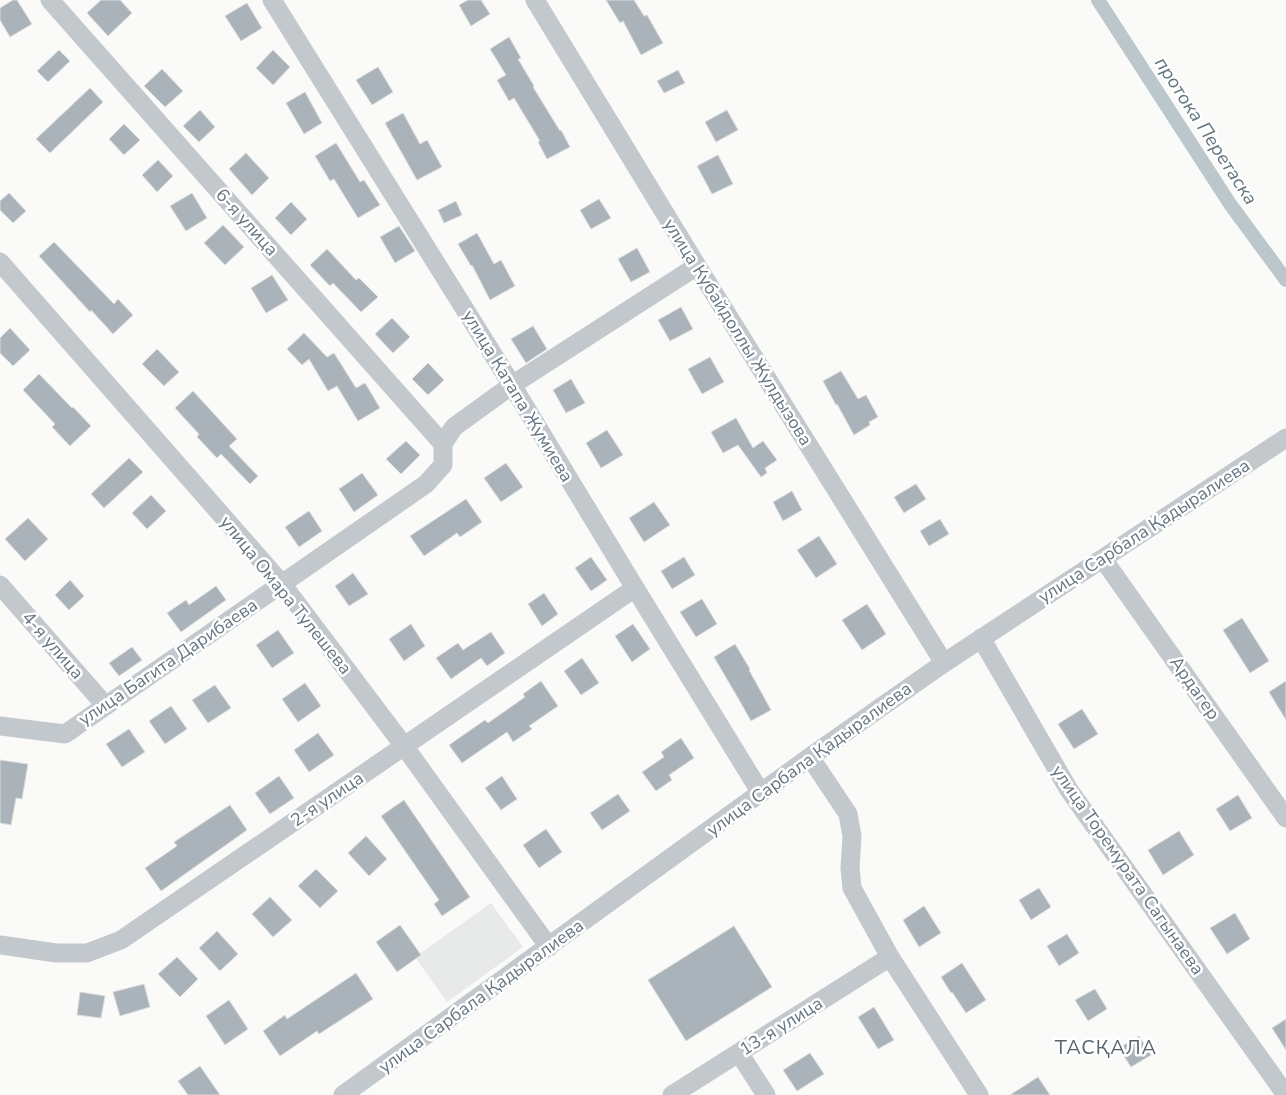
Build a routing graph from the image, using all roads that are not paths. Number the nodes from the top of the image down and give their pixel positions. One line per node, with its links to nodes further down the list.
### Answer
1 (50, 0): 8 (street, 6-я улица)
2 (272, 0): 6 (street, улица Катапа Жумиева)
3 (535, 0): 5 (street, улица Кубайдоллы Жулдызова)
4 (0, 262): 10 (street, улица Омара Тулешева)
5 (697, 266): 6 (street); 14 (street, улица Кубайдоллы Жулдызова)
6 (512, 385): 8 (street); 12 (street, улица Катапа Жумиева)
7 (1286, 438): 9 (street, улица Сарбала Қадыралиева)
8 (443, 444): 10 (street, улица Багита Дарибаева)
9 (1103, 559): 13 (street, улица Сарбала Қадыралиева); 20 (street, Ардагер)
10 (282, 584): 15 (street, улица Багита Дарибаева); 17 (street, улица Омара Тулешева)
11 (0, 585): 15 (street, 4-я улица)
12 (635, 588): 17 (street, 2-я улица); 19 (street, улица Катапа Жумиева)
13 (981, 638): 14 (street, улица Сарбала Қадыралиева); 29 (street, улица Торемурата Сагынаева)
14 (944, 663): 18 (street, улица Сарбала Қадыралиева)
15 (105, 705): 16 (street, улица Багита Дарибаева)
16 (0, 726)
17 (404, 746): 21 (street, 2-я улица); 22 (street, улица Омара Тулешева)
18 (810, 757): 19 (street, улица Сарбала Қадыралиева); 23 (street)
19 (761, 793): 22 (street, улица Сарбала Қадыралиева)
20 (1286, 818)
21 (0, 945)
22 (549, 946): 25 (street, улица Сарбала Қадыралиева)
23 (890, 957): 24 (street, 13-я улица); 28 (street)
24 (739, 1053): 26 (street, 13-я улица); 27 (street)
25 (343, 1095)
26 (672, 1095)
27 (766, 1095)
28 (979, 1095)
29 (1286, 1095)

